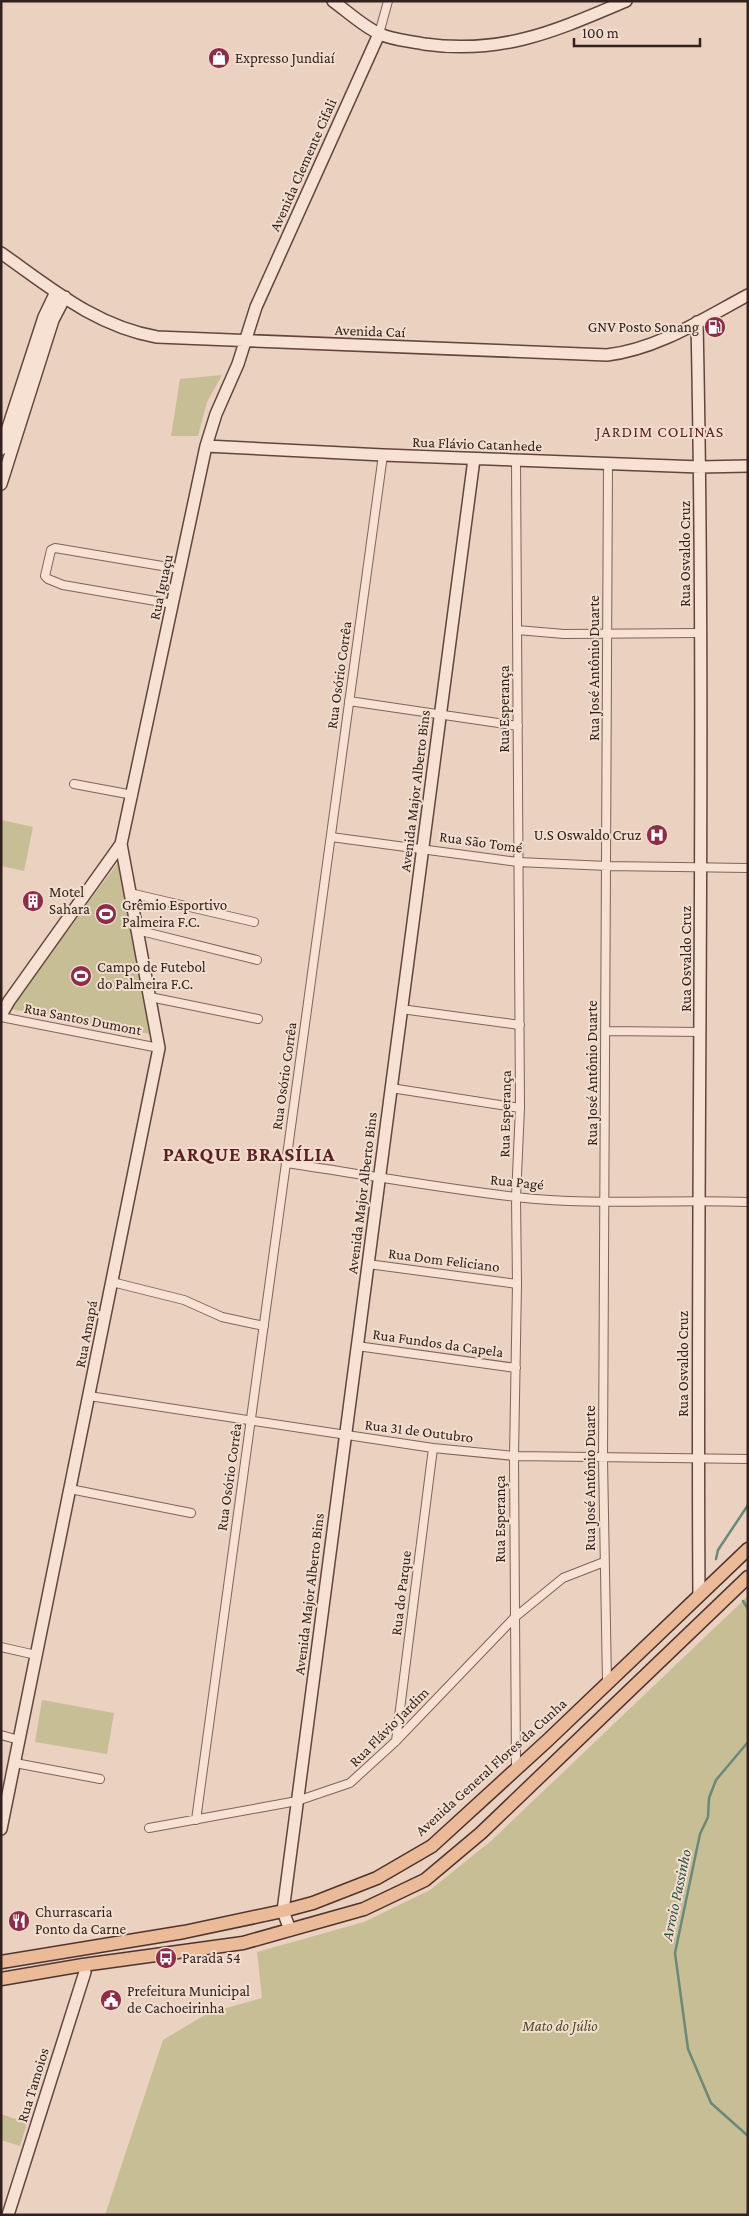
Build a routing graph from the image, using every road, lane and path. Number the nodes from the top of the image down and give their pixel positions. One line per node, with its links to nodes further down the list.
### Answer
1 (333, 1): 4 (street)
2 (388, 1): 4 (street, Avenida Clemente Cifali)
3 (626, 1): 4 (street)
4 (378, 34): 9 (street, Avenida Clemente Cifali)
5 (1, 253): 6 (street, Avenida Caí)
6 (60, 295): 9 (street, Avenida Caí); 10 (street)
7 (748, 295): 8 (street, Avenida Caí)
8 (697, 322): 9 (street, Avenida Caí); 18 (street, Rua Osvaldo Cruz)
9 (245, 341): 11 (street, Rua Iguaçu)
10 (36, 357): 12 (street); 19 (street)
11 (206, 446): 13 (street, Rua Flávio Catanhede); 20 (street, Rua Iguaçu)
12 (1, 450)
13 (383, 455): 14 (street, Rua Flávio Catanhede); 25 (street, Rua Osório Corrêa)
14 (474, 459): 15 (street, Rua Flávio Catanhede); 26 (street, Avenida Major Alberto Bins)
15 (516, 460): 16 (street, Rua Flávio Catanhede); 22 (street, Rua Esperança)
16 (608, 464): 18 (street, Rua Flávio Catanhede); 23 (street, Rua José Antônio Duarte)
17 (748, 466): 18 (street, Rua Flávio Catanhede)
18 (700, 467): 24 (street, Rua Osvaldo Cruz)
19 (1, 484)
20 (180, 568): 21 (street, Rua Iguaçu); 21 (street)
21 (173, 604): 29 (street, Rua Iguaçu)
22 (517, 630): 23 (street); 27 (street, Rua Esperança)
23 (607, 633): 24 (street); 34 (street, Rua José Antônio Duarte)
24 (700, 634): 35 (street, Rua Osvaldo Cruz)
25 (349, 701): 26 (street); 30 (street, Rua Osório Corrêa)
26 (440, 714): 27 (street); 32 (street, Avenida Major Alberto Bins)
27 (518, 726): 33 (street, Rua Esperança)
28 (74, 784): 29 (street)
29 (133, 796): 31 (street, Rua Iguaçu)
30 (331, 837): 32 (street, Rua São Tomé); 51 (street, Rua Osório Corrêa)
31 (121, 844): 37 (street, Rua Amapá); 43 (street)
32 (422, 848): 33 (street, Rua São Tomé); 42 (street, Avenida Major Alberto Bins)
33 (518, 862): 34 (street, Rua São Tomé); 45 (street, Rua Esperança)
34 (607, 866): 35 (street, Rua São Tomé); 46 (street, Rua José Antônio Duarte)
35 (701, 867): 36 (street, Rua São Tomé); 47 (street, Rua Osvaldo Cruz)
36 (748, 868)
37 (130, 893): 38 (street); 39 (street, Rua Amapá)
38 (254, 922)
39 (137, 930): 40 (street); 41 (street, Rua Amapá)
40 (257, 960)
41 (150, 998): 44 (street); 48 (street, Rua Amapá)
42 (401, 1009): 45 (street); 49 (street, Avenida Major Alberto Bins)
43 (1, 1016): 48 (street, Rua Santos Dumont)
44 (258, 1020)
45 (520, 1025): 50 (street, Rua Esperança)
46 (606, 1031): 47 (street); 56 (street, Rua José Antônio Duarte)
47 (701, 1032): 54 (street, Rua Osvaldo Cruz)
48 (159, 1048): 58 (street, Rua Amapá)
49 (391, 1088): 50 (street); 52 (street, Avenida Major Alberto Bins)
50 (520, 1108): 53 (street, Rua Esperança)
51 (286, 1162): 52 (street, Rua Pagé); 60 (street, Rua Osório Corrêa)
52 (379, 1176): 53 (street, Rua Pagé); 57 (street, Avenida Major Alberto Bins)
53 (516, 1197): 56 (street, Rua Pagé); 59 (street, Rua Esperança)
54 (698, 1200): 55 (street, Rua Pagé); 56 (street, Rua Pagé); 68 (street, Rua Osvaldo Cruz)
55 (748, 1202)
56 (606, 1203): 69 (street, Rua José Antônio Duarte)
57 (368, 1264): 59 (street, Rua Dom Feliciano); 61 (street, Avenida Major Alberto Bins)
58 (112, 1282): 60 (street); 63 (street, Rua Amapá)
59 (517, 1284): 62 (street, Rua Esperança)
60 (264, 1326): 64 (street, Rua Osório Corrêa)
61 (357, 1346): 62 (street, Rua Fundos da Capela); 65 (street, Avenida Major Alberto Bins)
62 (516, 1368): 67 (street, Rua Esperança)
63 (89, 1396): 64 (street, Rua 31 de Outubro); 71 (street, Rua Amapá)
64 (251, 1421): 65 (street, Rua 31 de Outubro); 90 (street, Rua Osório Corrêa)
65 (345, 1435): 66 (street, Rua 31 de Outubro); 89 (street, Avenida Major Alberto Bins)
66 (433, 1448): 67 (street, Rua 31 de Outubro); 84 (street, Rua do Parque)
67 (514, 1456): 69 (street, Rua 31 de Outubro); 78 (street, Rua Esperança)
68 (698, 1458): 69 (street, Rua 31 de Outubro); 70 (street, Rua 31 de Outubro); 76 (street, Rua Osvaldo Cruz)
69 (603, 1459): 74 (street, Rua José Antônio Duarte)
70 (744, 1459)
71 (70, 1489): 72 (street); 80 (street, Rua Amapá)
72 (192, 1513)
73 (748, 1549): 76 (main road, Avenida General Flores da Cunha)
74 (604, 1562): 78 (street, Rua Flávio Jardim); 81 (street, Rua José Antônio Duarte)
75 (748, 1577): 77 (main road)
76 (699, 1596): 77 (main road); 81 (main road, Avenida General Flores da Cunha)
77 (712, 1612): 94 (main road)
78 (514, 1618): 84 (street, Rua Flávio Jardim); 86 (street, Rua Esperança)
79 (1, 1647): 80 (street)
80 (36, 1655): 83 (street, Rua Amapá)
81 (607, 1682): 86 (main road, Avenida General Flores da Cunha)
82 (1, 1736): 83 (street)
83 (19, 1740): 85 (street, Rua Amapá)
84 (396, 1741): 89 (street, Rua Flávio Jardim)
85 (15, 1763): 87 (street); 88 (street, Rua Amapá)
86 (516, 1768): 93 (main road, Avenida General Flores da Cunha)
87 (100, 1779)
88 (5, 1790): 92 (street, Rua Amapá)
89 (297, 1801): 90 (street, Rua Flávio Jardim); 93 (street, Avenida Major Alberto Bins)
90 (196, 1820): 91 (street, Rua Flávio Jardim)
91 (149, 1828)
92 (1, 1829)
93 (283, 1911): 94 (street, Avenida Major Alberto Bins); 95 (main road, Avenida General Flores da Cunha)
94 (290, 1930): 97 (main road)
95 (69, 1950): 96 (main road, Avenida General Flores da Cunha); 97 (main road)
96 (1, 1962)
97 (83, 1965): 98 (main road); 99 (street, Rua Tamoios)
98 (1, 1979)
99 (8, 2215)

